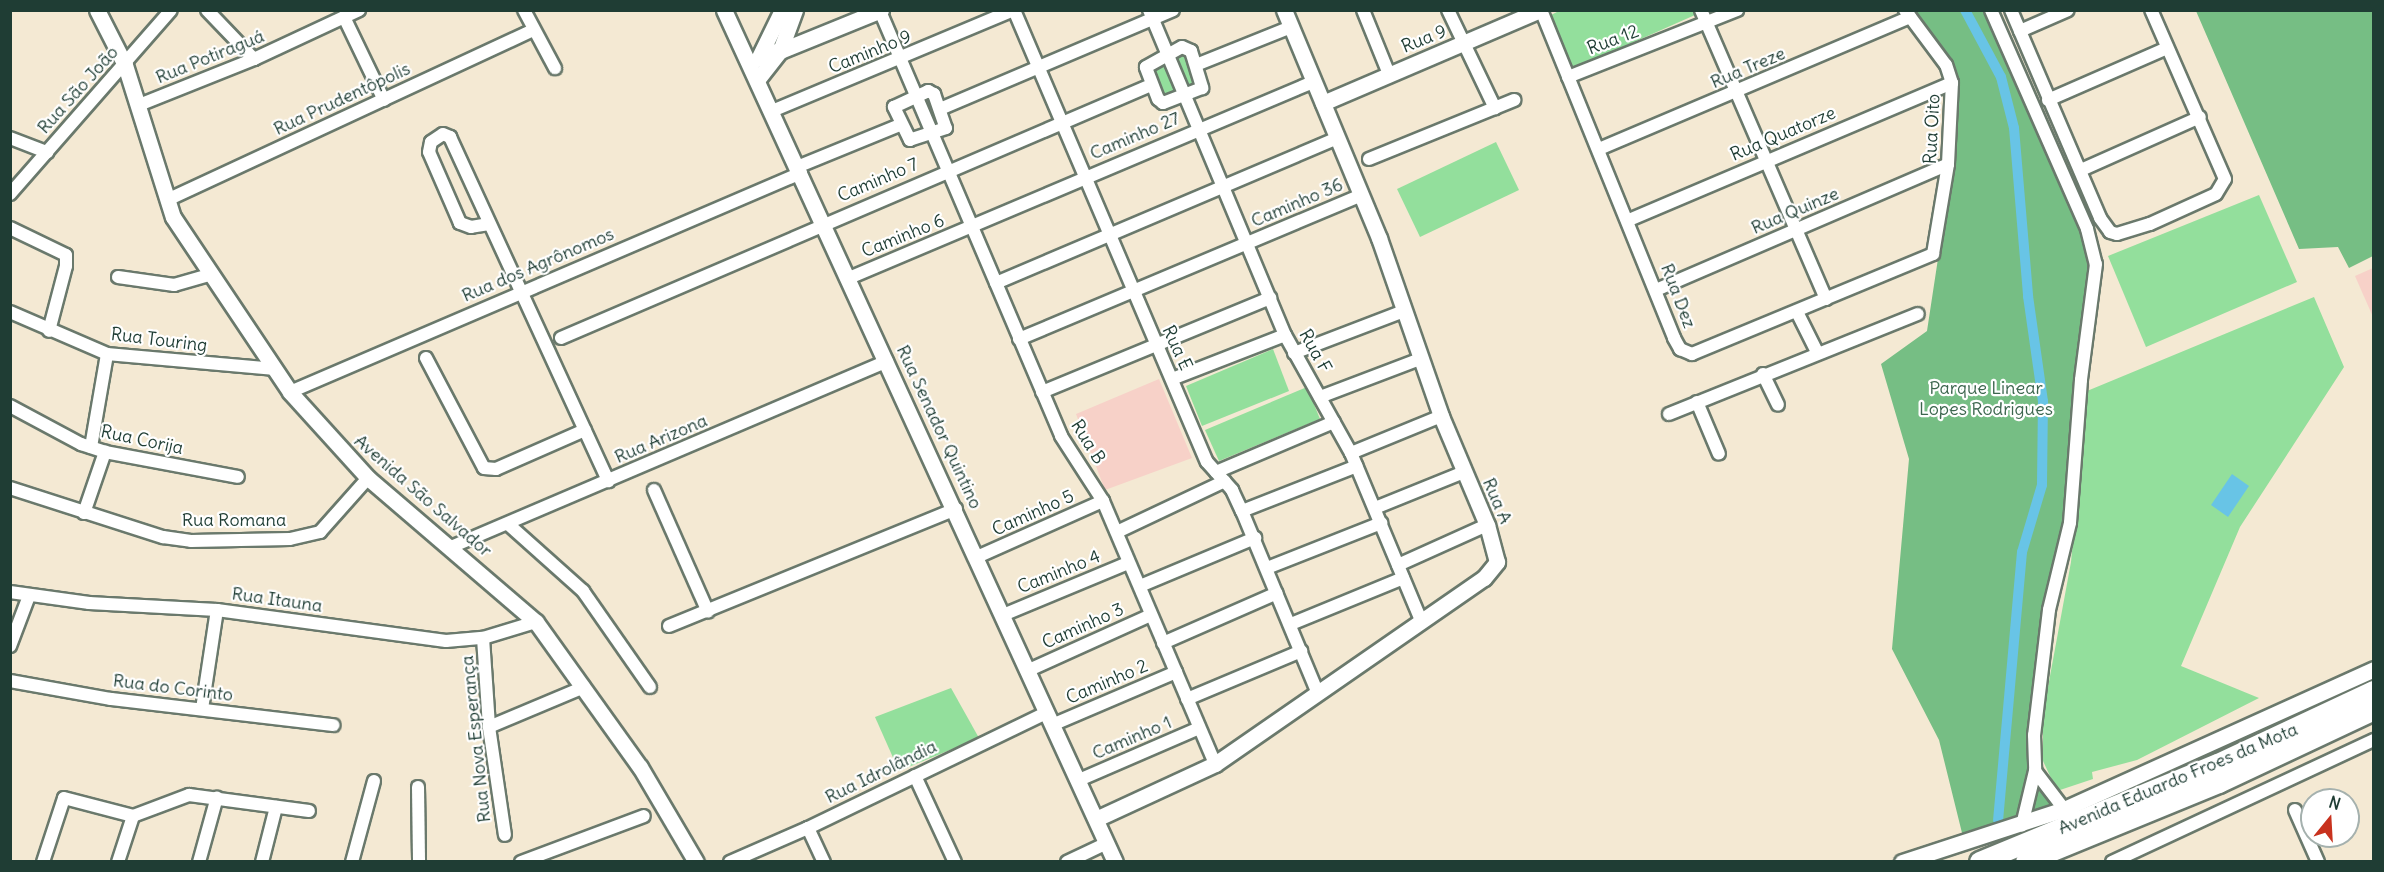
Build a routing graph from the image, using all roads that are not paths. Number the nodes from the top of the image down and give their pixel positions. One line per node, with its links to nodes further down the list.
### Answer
1 (97, 10): 36 (street, Avenida São Salvador)
2 (171, 10): 36 (street, Rua São João)
3 (207, 10): 34 (street)
4 (359, 10): 23 (street, Rua Potiraguá)
5 (524, 10): 27 (street)
6 (724, 10): 40 (street, Rua Senador Quintino)
7 (1173, 10): 21 (street)
8 (1284, 10): 26 (street, Rua A)
9 (1363, 10): 41 (street)
10 (1448, 10): 29 (street)
11 (1541, 10): 29 (street, Rua 9); 42 (street, Rua Dez)
12 (1701, 10): 25 (street)
13 (1737, 10): 25 (street, Rua 12)
14 (1990, 10): 184 (street)
15 (2011, 10): 28 (street)
16 (2068, 10): 28 (street)
17 (2151, 10): 30 (street)
18 (880, 11): 24 (street); 35 (street)
19 (1014, 11): 35 (street, Caminho 9); 38 (street, Rua E)
20 (790, 13): 24 (street); 31 (street); 32 (street)
21 (1150, 14): 33 (street); 38 (street)
22 (1908, 14): 44 (street, Rua Oito); 46 (street, Rua Treze)
23 (344, 17): 34 (street, Rua Potiraguá); 49 (street)
24 (854, 21): 31 (street)
25 (1706, 24): 42 (street, Rua 12); 46 (street)
26 (1291, 27): 37 (street); 43 (street, Rua A)
27 (532, 30): 39 (street); 49 (street, Rua Prudentôpolis)
28 (2020, 30): 51 (street)
29 (1462, 45): 41 (street, Rua 9); 54 (street)
30 (2167, 48): 51 (street); 57 (street)
31 (780, 51): 32 (street); 40 (street)
32 (763, 52): 40 (street)
33 (1166, 54): 37 (street); 45 (street); 48 (street, Rua F)
34 (254, 59): 53 (street, Rua Potiraguá)
35 (899, 59): 47 (street); 56 (street, Caminho 9)
36 (125, 64): 53 (street, Avenida São Salvador); 65 (street, Rua São João)
37 (1196, 65): 48 (street)
38 (1037, 66): 55 (street); 58 (street, Rua E)
39 (555, 68)
40 (755, 74): 56 (street, Rua Senador Quintino)
41 (1389, 74): 52 (street, Rua 9)
42 (1568, 77): 64 (street, Rua Dez)
43 (1313, 82): 52 (street, Rua A); 60 (street, Caminho 27)
44 (1952, 83): 67 (street, Rua Quatorze); 68 (street, Rua Oito)
45 (1151, 85): 48 (street); 58 (street, Caminho 7)
46 (1735, 93): 64 (street, Rua Treze); 67 (street)
47 (916, 94): 55 (street); 59 (street); 61 (street, Rua B)
48 (1186, 96): 60 (street, Rua F)
49 (384, 100): 76 (street, Rua Prudentôpolis)
50 (1514, 100): 54 (street)
51 (2048, 100): 71 (street)
52 (1323, 103): 63 (street, Rua A)
53 (139, 105): 76 (street, Avenida São Salvador)
54 (1495, 108): 66 (street)
55 (940, 109): 61 (street)
56 (772, 111): 70 (street, Rua Senador Quintino)
57 (2200, 117): 71 (street); 71 (street)
58 (1060, 124): 69 (street, Caminho 7); 72 (street, Rua E)
59 (897, 126): 61 (street); 70 (street, Rua dos Agrônomos)
60 (1200, 128): 72 (street, Caminho 27); 73 (street, Rua F)
61 (933, 135): 69 (street, Rua B)
62 (10, 138): 65 (street)
63 (1337, 138): 73 (street); 75 (street, Rua A)
64 (1599, 149): 77 (street, Rua Dez)
65 (47, 152): 74 (street, Rua São João)
66 (1369, 159)
67 (1764, 161): 77 (street, Rua Quatorze); 82 (street)
68 (1948, 164): 82 (street, Rua Quinze); 85 (street, Rua Oito)
69 (948, 169): 78 (street, Caminho 7); 80 (street, Rua B)
70 (799, 170): 78 (street, Rua Senador Quintino); 92 (street, Rua dos Agrônomos)
71 (2080, 170)
72 (1085, 178): 80 (street, Caminho 27); 83 (street, Rua E)
73 (1222, 186): 83 (street); 84 (street, Rua F)
74 (10, 194)
75 (1362, 195): 84 (street, Caminho 36); 95 (street, Rua A)
76 (167, 200): 86 (street, Avenida São Salvador)
77 (1629, 220): 91 (street, Rua Dez)
78 (824, 223): 88 (street, Rua Senador Quintino); 101 (street, Caminho 7)
79 (489, 224): 79 (street); 92 (street)
80 (971, 227): 88 (street, Caminho 6); 89 (street, Rua B)
81 (10, 228): 99 (street)
82 (1797, 230): 91 (street, Rua Quinze); 94 (street)
83 (1109, 232): 89 (street); 90 (street, Rua E)
84 (1246, 244): 90 (street, Caminho 36); 93 (street, Rua F)
85 (1925, 258): 94 (street, Rua Dez)
86 (212, 274): 87 (street); 110 (street, Avenida São Salvador)
87 (118, 277)
88 (849, 278): 109 (street, Rua Senador Quintino)
89 (996, 283): 102 (street, Rua B)
90 (1133, 290): 102 (street, Caminho 36); 103 (street, Rua E)
91 (1656, 290): 97 (street, Rua Dez)
92 (520, 291): 113 (street, Rua dos Agrônomos); 122 (street)
93 (1270, 298): 100 (street, Rua F); 103 (street)
94 (1826, 299): 97 (street, Rua Dez)
95 (1404, 311): 105 (street); 108 (street, Rua A)
96 (10, 312): 99 (street, Rua Touring)
97 (1797, 312): 104 (street)
98 (1918, 314): 104 (street)
99 (49, 331): 106 (street, Rua Touring)
100 (1285, 335): 105 (street, Rua F); 112 (street)
101 (561, 338)
102 (1019, 339): 114 (street, Rua B)
103 (1155, 345): 112 (street, Rua E); 114 (street)
104 (1817, 352): 111 (street)
105 (1294, 353): 115 (street, Rua F)
106 (107, 354): 110 (street, Rua Touring); 123 (street)
107 (426, 358): 122 (street)
108 (1420, 359): 115 (street); 120 (street, Rua A)
109 (887, 361): 132 (street, Rua Arizona); 137 (street, Rua Senador Quintino)
110 (275, 369): 113 (street, Avenida São Salvador)
111 (1763, 374): 116 (street); 117 (street)
112 (1172, 379): 130 (street, Rua E)
113 (290, 392): 131 (street, Avenida São Salvador)
114 (1042, 392): 135 (street, Rua B)
115 (1320, 397): 121 (street, Rua F)
116 (1697, 402): 119 (street); 126 (street)
117 (1778, 405)
118 (10, 406): 123 (street, Rua Corija)
119 (1669, 414)
120 (1441, 416): 125 (street); 128 (street, Rua A)
121 (1334, 422): 125 (street, Rua F); 130 (street)
122 (585, 429): 132 (street)
123 (91, 447): 124 (street, Rua Corija)
124 (105, 452): 129 (street, Rua Corija); 139 (street)
125 (1351, 453): 127 (street, Rua F)
126 (1719, 454)
127 (1357, 466): 136 (street, Rua F); 138 (street)
128 (1464, 472): 136 (street); 142 (street, Rua A)
129 (238, 477)
130 (1220, 477): 138 (street, Rua E); 143 (street)
131 (368, 478): 139 (street, Rua Romana); 145 (street, Avenida São Salvador)
132 (608, 481): 141 (street, Rua Arizona)
133 (10, 488): 139 (street, Rua Romana)
134 (654, 489): 156 (street)
135 (1104, 501): 143 (street, Rua B); 146 (street, Caminho 5)
136 (1375, 508): 140 (street, Rua F)
137 (956, 509): 146 (street, Rua Senador Quintino); 156 (street)
138 (1242, 511): 144 (street, Rua E)
139 (84, 513)
140 (1381, 523): 148 (street, Rua F); 149 (street)
141 (508, 524): 145 (street, Rua Arizona); 172 (street)
142 (1487, 525): 148 (street); 159 (street, Rua A)
143 (1117, 532): 147 (street, Rua B)
144 (1255, 538): 149 (street, Rua E); 151 (street)
145 (449, 548): 160 (street, Avenida São Salvador)
146 (977, 557): 157 (street, Rua Senador Quintino)
147 (1128, 563): 151 (street, Rua B); 157 (street, Caminho 4)
148 (1398, 565): 150 (street, Rua F)
149 (1267, 568): 153 (street, Rua E)
150 (1403, 578): 159 (street, Rua F); 161 (street)
151 (1140, 586): 158 (street, Rua B)
152 (10, 592): 154 (street, Rua Itauna)
153 (1277, 593): 161 (street, Rua E); 164 (street)
154 (29, 596): 155 (street, Rua Itauna); 165 (street)
155 (217, 610): 163 (street, Rua Itauna); 176 (street)
156 (708, 612): 162 (street)
157 (1003, 615): 168 (street, Rua Senador Quintino)
158 (1151, 615): 164 (street, Rua B); 168 (street, Caminho 3)
159 (1421, 620): 174 (street, Rua A)
160 (536, 622): 163 (street, Rua Itauna); 171 (street, Avenida São Salvador)
161 (1291, 624): 166 (street, Rua E)
162 (669, 626)
163 (483, 638): 180 (street, Rua Nova Esperança)
164 (1163, 643): 169 (street, Rua B)
165 (10, 646)
166 (1301, 651): 174 (street, Rua E); 175 (street)
167 (2373, 669): 191 (street)
168 (1029, 670): 178 (street, Rua Senador Quintino)
169 (1176, 672): 175 (street, Rua B); 178 (street, Caminho 2)
170 (10, 681): 176 (street, Rua do Corinto)
171 (584, 687): 180 (street); 202 (street, Avenida São Salvador)
172 (650, 687)
173 (2373, 691): 216 (highway, Avenida Eduardo Froes da Mota)
174 (1318, 694): 183 (street, Rua A)
175 (1187, 699): 181 (street, Rua B)
176 (202, 709): 179 (street, Rua do Corinto)
177 (2373, 710): 217 (highway, Avenida Eduardo Froes da Mota)
178 (1049, 719): 185 (street, Rua Idrolândia); 186 (street, Rua Senador Quintino)
179 (333, 725)
180 (489, 727): 199 (street, Rua Nova Esperança)
181 (1199, 728): 183 (street, Rua B); 186 (street, Caminho 1)
182 (2373, 740): 218 (street)
183 (1215, 764): 196 (street, Rua A)
184 (2035, 771): 191 (street); 197 (street)
185 (915, 776): 198 (street, Rua Idrolândia); 212 (street)
186 (1079, 780): 196 (street, Rua Senador Quintino)
187 (374, 781): 207 (street)
188 (418, 787): 208 (street)
189 (217, 797): 190 (street); 194 (street); 205 (street)
190 (276, 807): 193 (street); 206 (street)
191 (2064, 809): 197 (street)
192 (2295, 810): 219 (street)
193 (309, 811)
194 (133, 816): 203 (street); 204 (street)
195 (644, 816): 201 (street)
196 (1096, 819): 200 (street, Rua Senador Quintino)
197 (2022, 825): 215 (street)
198 (808, 828): 210 (street, Rua Idrolândia); 211 (street)
199 (505, 835)
200 (1107, 843): 213 (street); 214 (street, Rua Senador Quintino)
201 (549, 856): 209 (street)
202 (692, 860)
203 (43, 861)
204 (118, 861)
205 (199, 861)
206 (262, 861)
207 (352, 861)
208 (419, 861)
209 (521, 861)
210 (730, 861)
211 (824, 861)
212 (955, 861)
213 (1067, 861)
214 (1115, 861)
215 (1902, 861)
216 (1980, 861)
217 (2026, 861)
218 (2112, 861)
219 (2318, 861)

